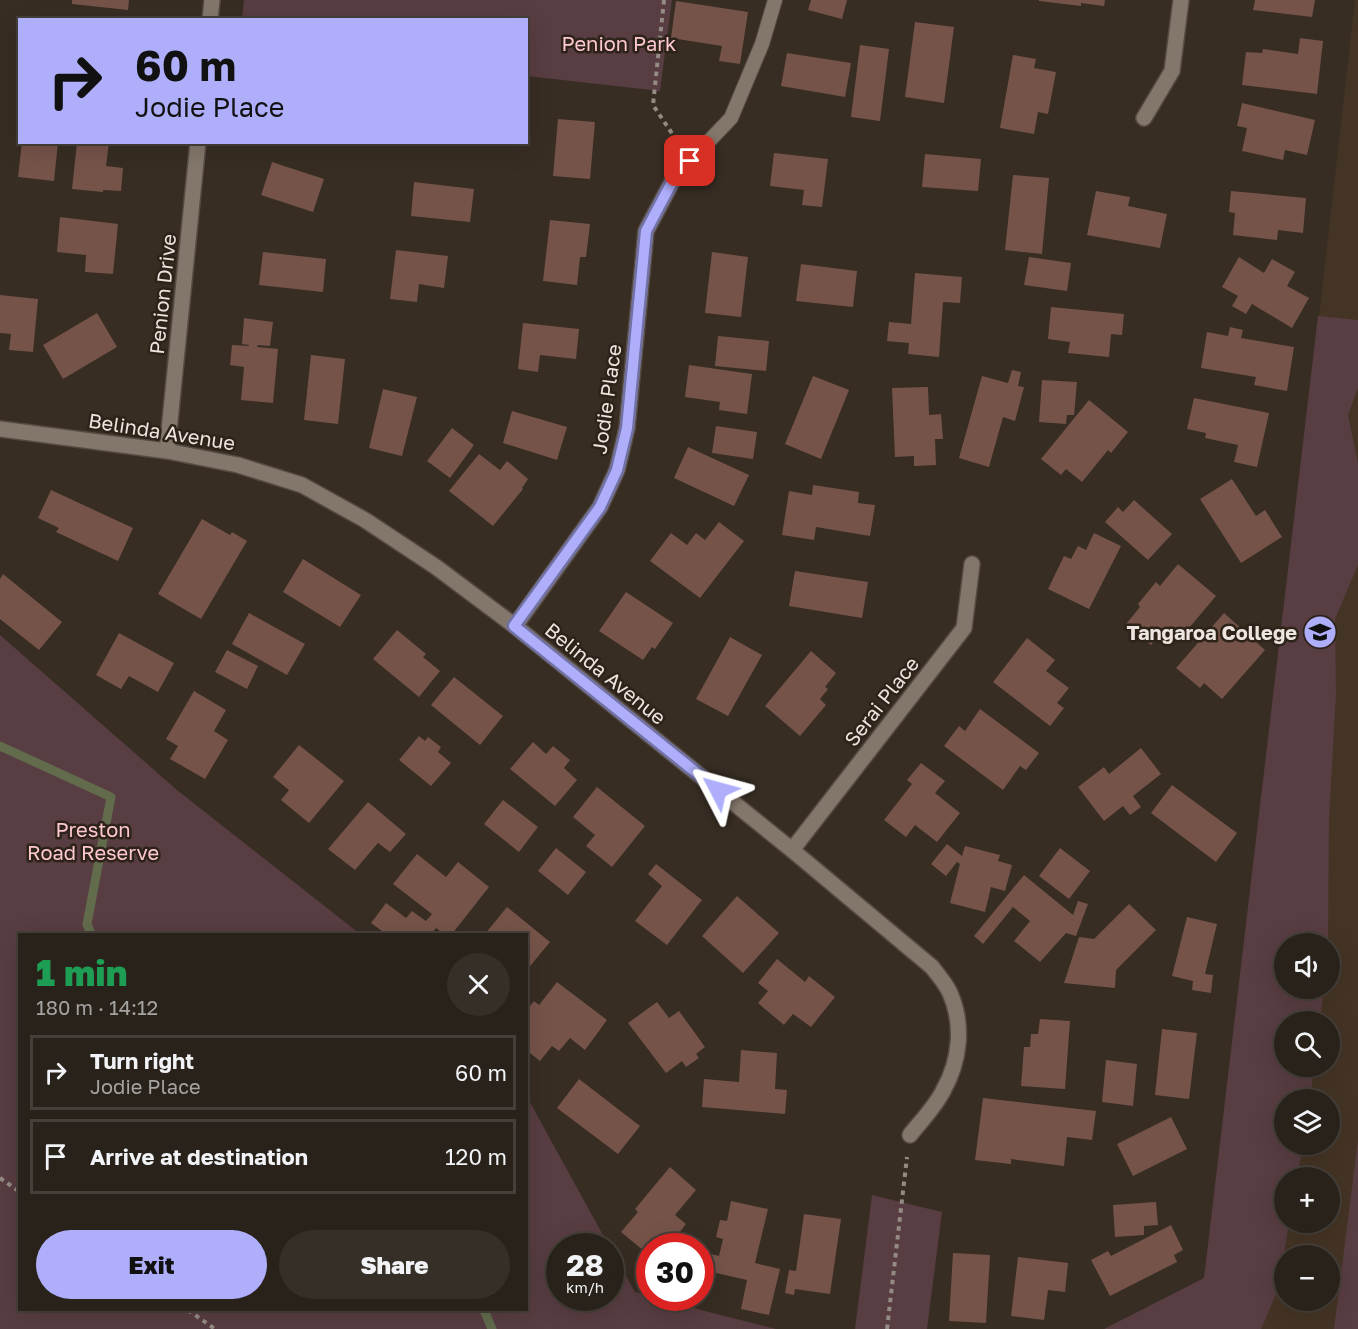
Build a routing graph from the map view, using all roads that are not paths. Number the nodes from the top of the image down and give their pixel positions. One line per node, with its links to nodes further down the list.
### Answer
1 (212, 0): 4 (street)
2 (775, 0): 7 (lane)
3 (1180, 0): 5 (street)
4 (210, 18)
5 (1144, 118)
6 (198, 144): 9 (street, Penion Drive)
7 (690, 161): 11 (street, Jodie Place)
8 (0, 429): 9 (street, Belinda Avenue)
9 (167, 451): 11 (street, Belinda Avenue)
10 (972, 564): 12 (street, Serai Place)
11 (514, 626): 12 (street, Belinda Avenue)
12 (792, 850): 13 (street, Belinda Avenue)
13 (910, 1135)

